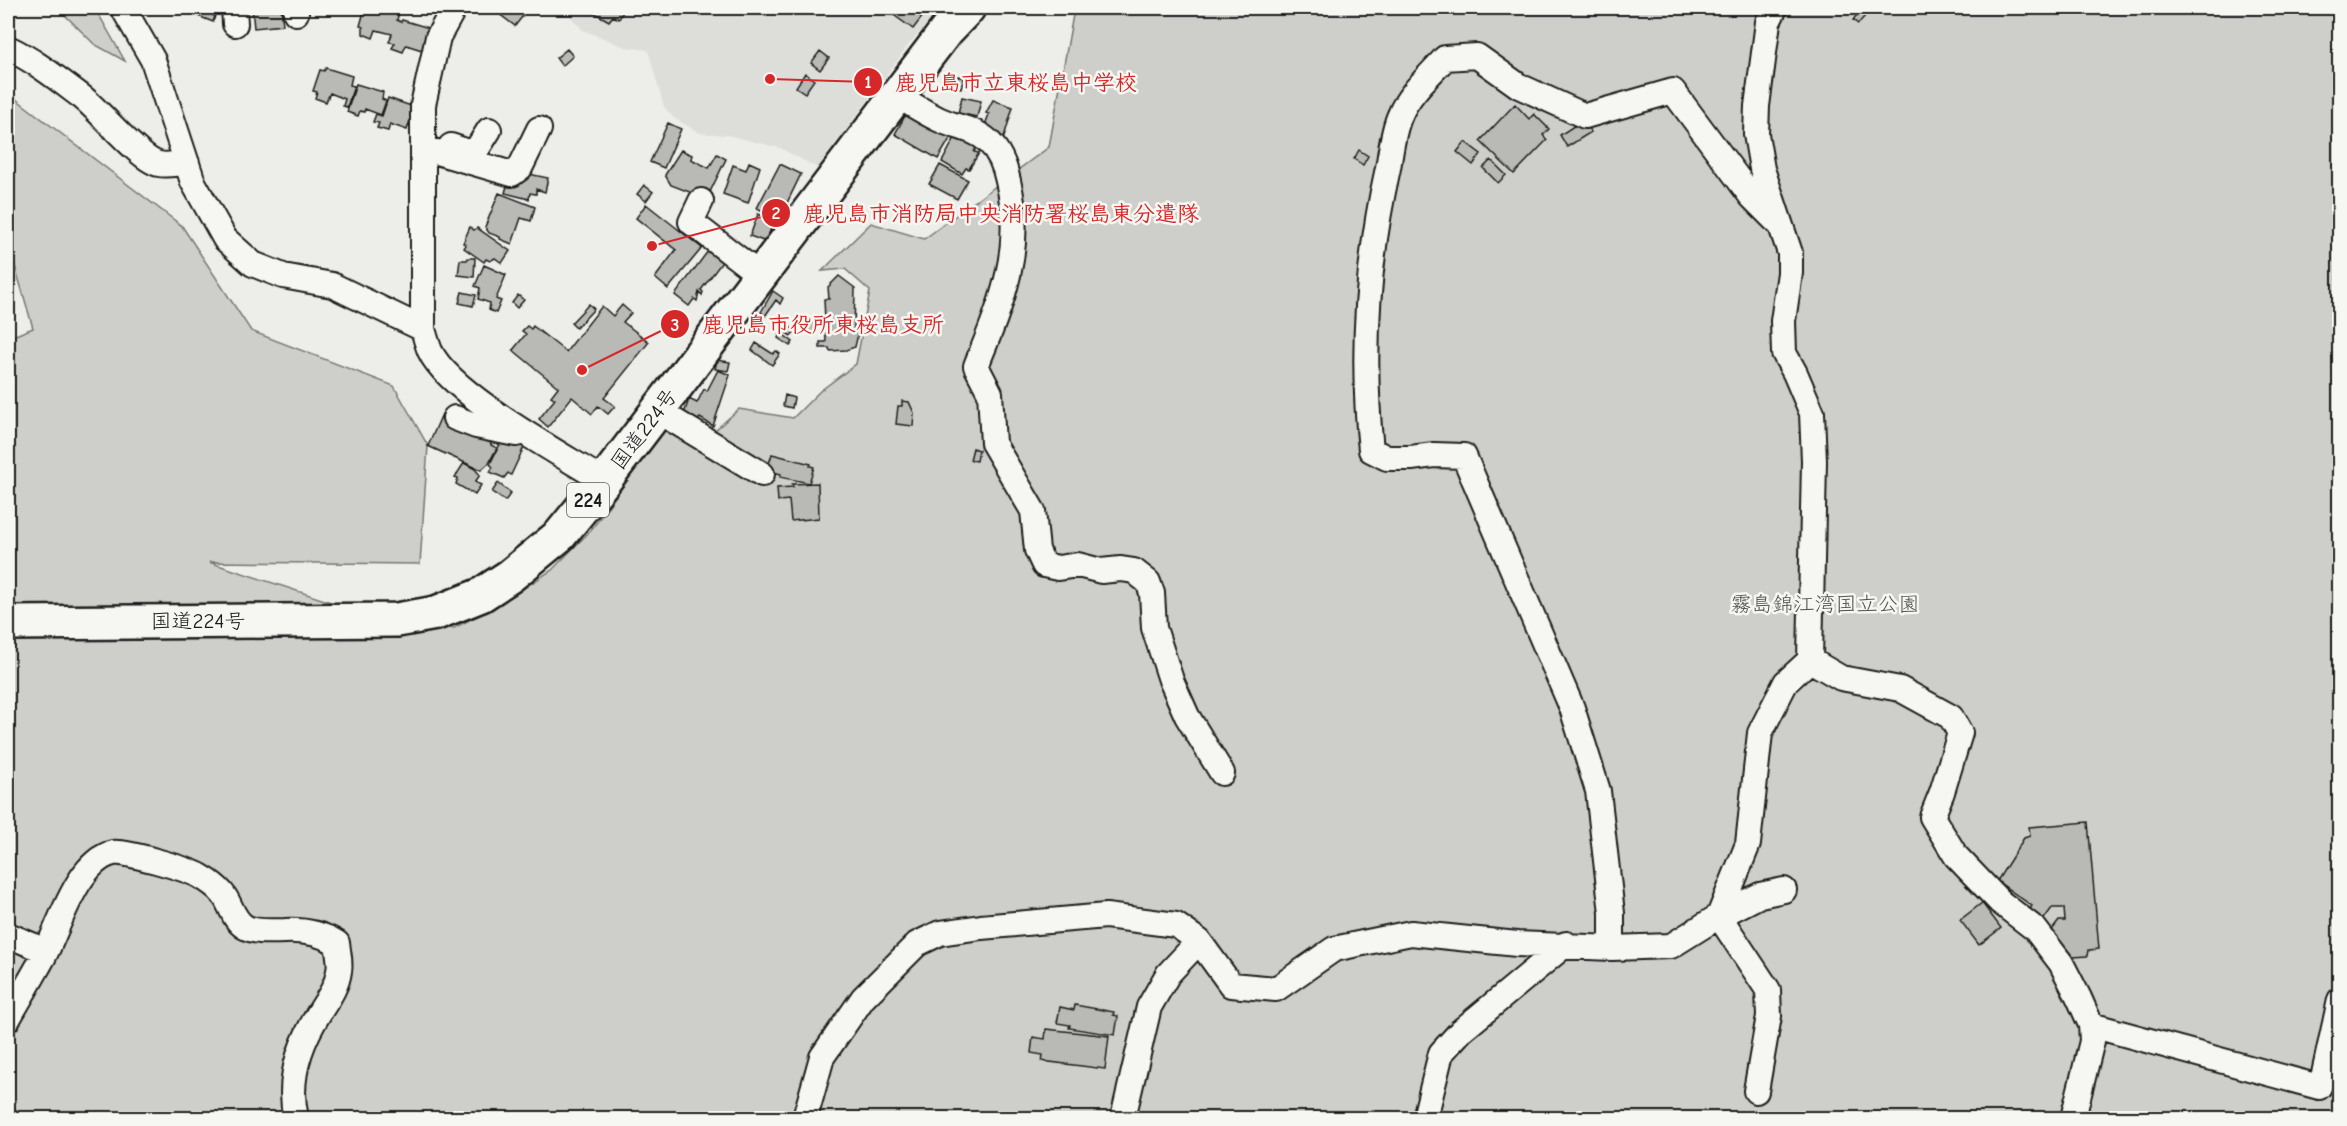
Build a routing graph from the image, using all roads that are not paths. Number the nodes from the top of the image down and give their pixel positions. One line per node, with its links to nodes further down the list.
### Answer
1 (123, 8): 10 (street)
2 (453, 8): 9 (street)
3 (968, 8): 6 (highway, 国道224号 / 224)
4 (1775, 8): 12 (street)
5 (8, 48): 10 (street)
6 (898, 96): 13 (highway, 国道224号 / 224); 22 (street)
7 (539, 129): 9 (street)
8 (489, 130): 9 (street)
9 (423, 142): 14 (street)
10 (187, 163): 14 (street)
11 (701, 201): 13 (street)
12 (1782, 226): 21 (street); 28 (street)
13 (761, 276): 15 (highway, 国道224号 / 224)
14 (423, 329): 17 (street)
15 (657, 411): 18 (street); 19 (highway, 国道224号 / 224)
16 (455, 418): 17 (street)
17 (525, 431): 19 (street)
18 (762, 474)
19 (604, 481): 20 (highway, 国道224号 / 224)
20 (8, 623)
21 (1810, 660): 24 (street); 32 (street)
22 (1222, 773)
23 (1784, 890): 24 (street)
24 (1719, 915): 28 (street); 33 (street)
25 (8, 935): 29 (street)
26 (1199, 941): 27 (street); 35 (street); 36 (street)
27 (1566, 944): 28 (street); 37 (street)
28 (1612, 948)
29 (46, 951): 31 (street); 34 (street)
30 (2340, 1000): 32 (street)
31 (8, 1019)
32 (2091, 1025): 38 (street)
33 (1756, 1091)
34 (296, 1119)
35 (806, 1119)
36 (1123, 1119)
37 (1425, 1119)
38 (2073, 1119)

